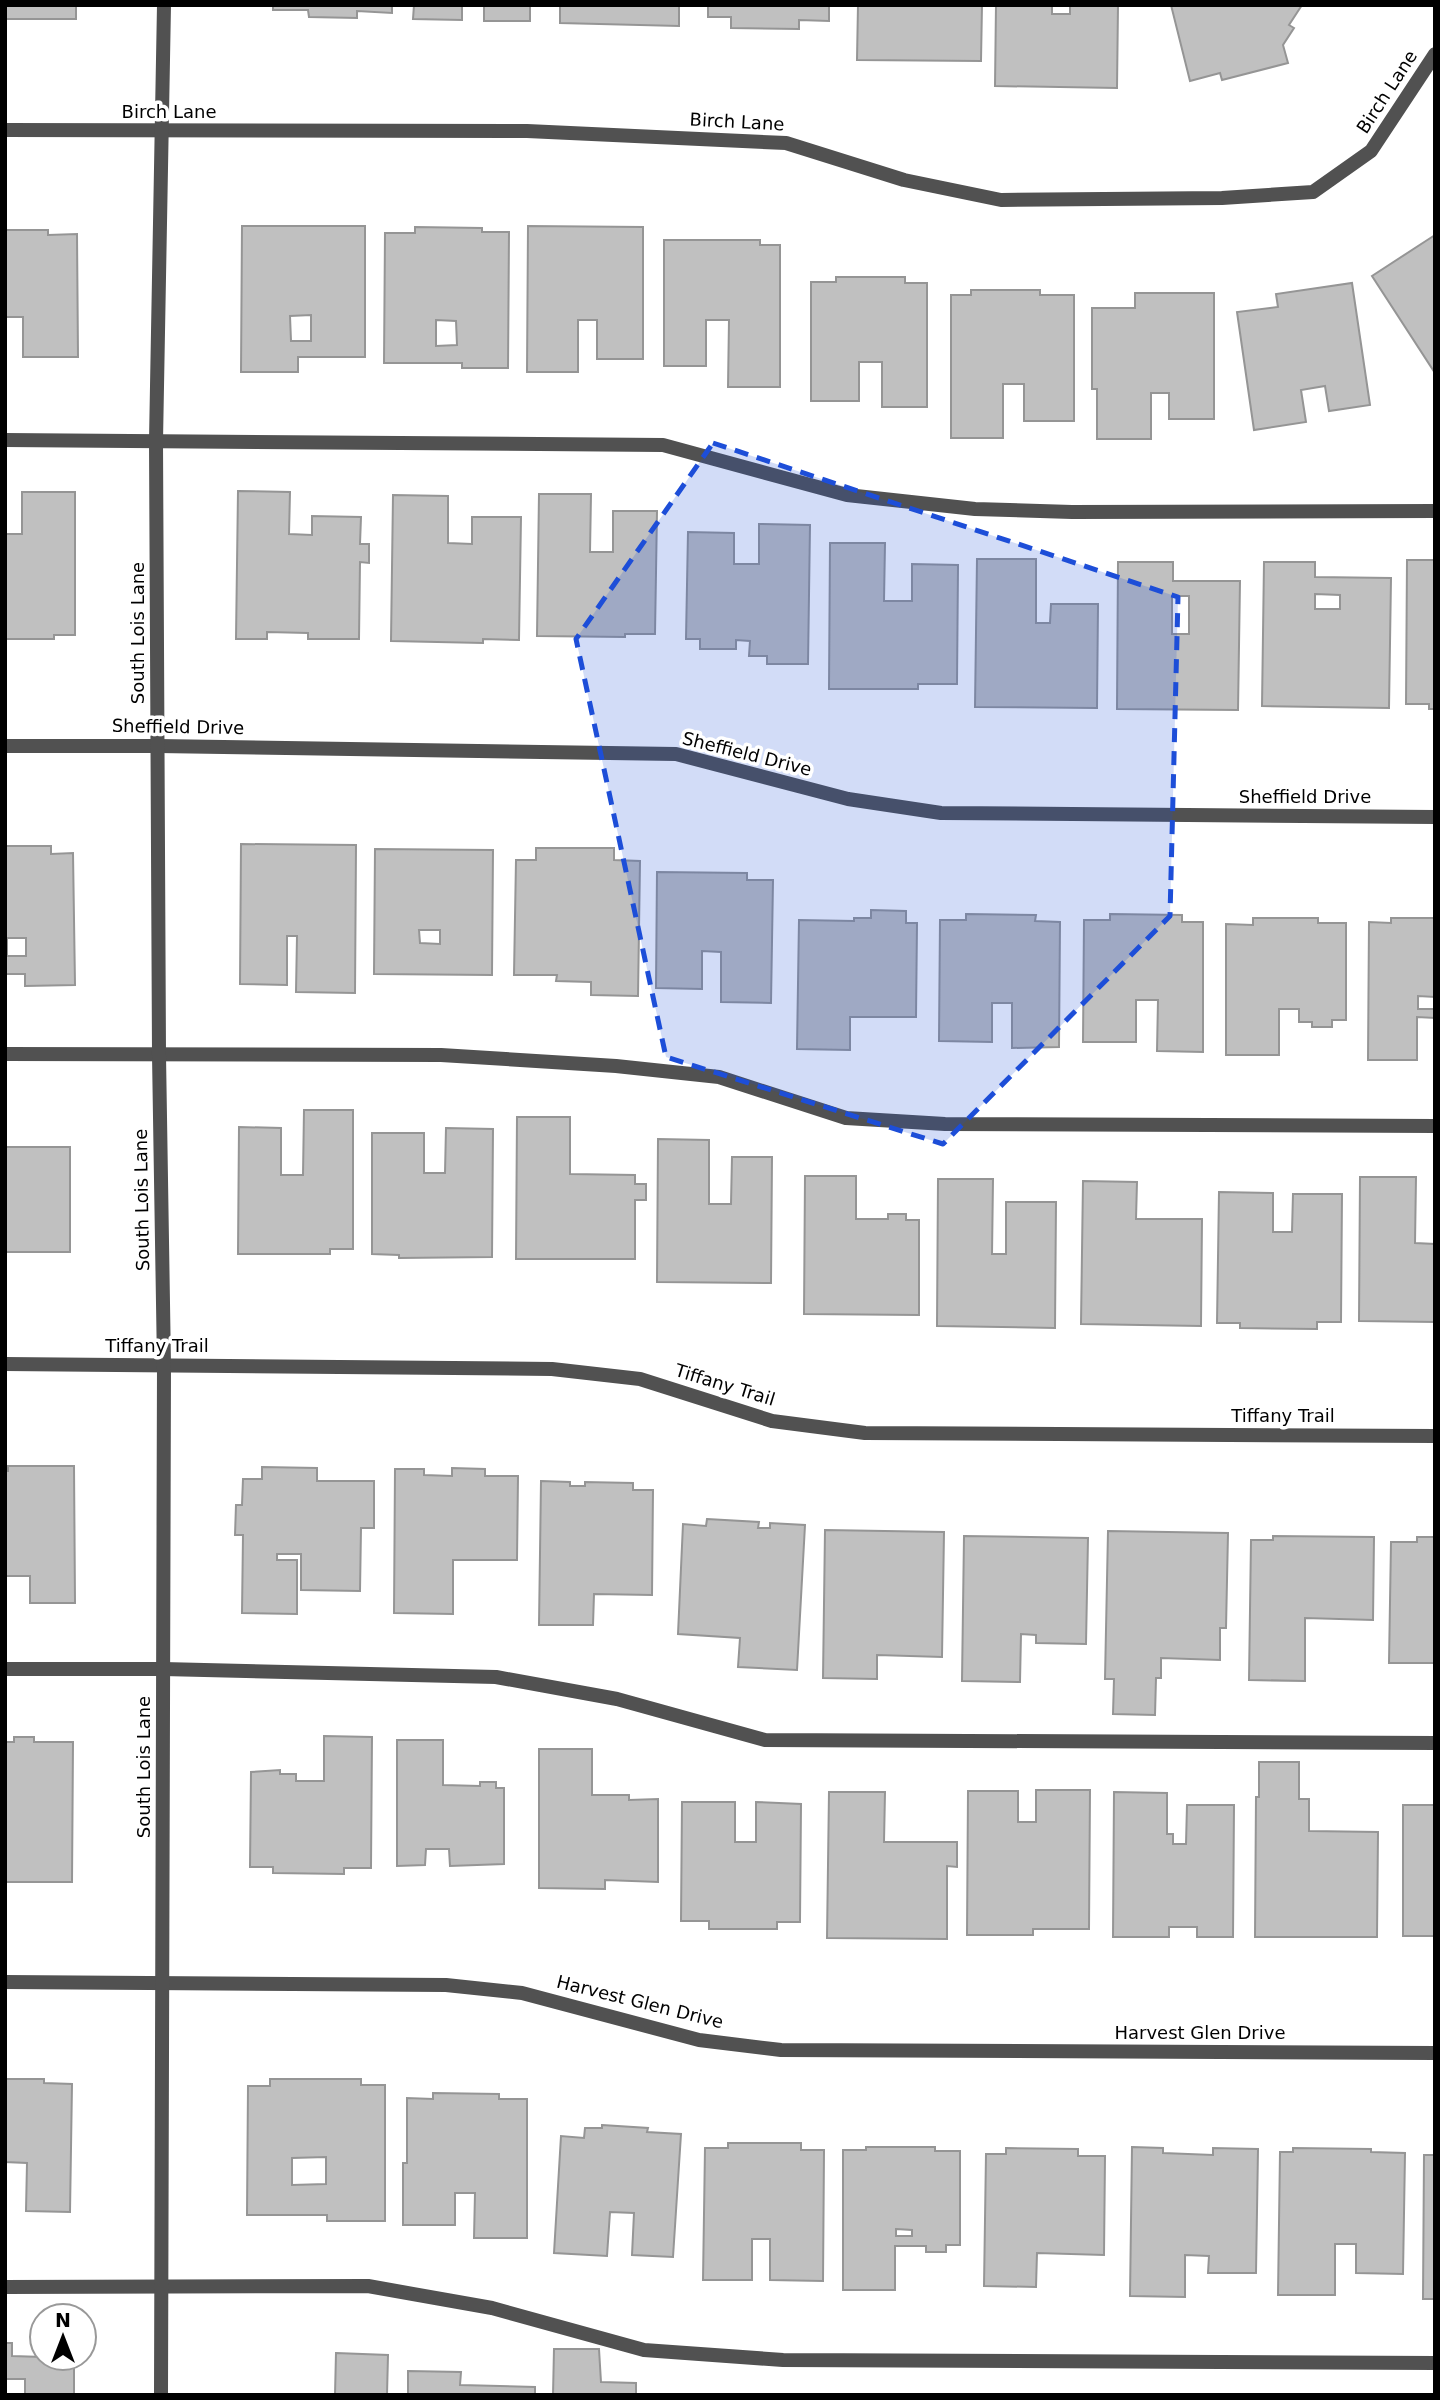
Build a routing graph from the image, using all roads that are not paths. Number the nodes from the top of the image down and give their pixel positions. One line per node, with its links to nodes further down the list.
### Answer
1 (164, 5): 4 (street, South Lois Lane)
2 (1435, 54): 4 (street, Birch Lane)
3 (5, 130): 4 (street, Birch Lane)
4 (162, 131): 6 (street, South Lois Lane)
5 (5, 440): 6 (street)
6 (156, 441): 7 (street); 9 (street, South Lois Lane)
7 (1435, 511)
8 (5, 746): 9 (street, Sheffield Drive)
9 (158, 746): 10 (street, Sheffield Drive); 12 (street, South Lois Lane)
10 (1435, 817)
11 (5, 1054): 12 (street)
12 (159, 1055): 13 (street); 15 (street, South Lois Lane)
13 (1435, 1126)
14 (5, 1364): 15 (street, Tiffany Trail)
15 (164, 1365): 16 (street, Tiffany Trail); 18 (street, South Lois Lane)
16 (1435, 1436)
17 (5, 1669): 18 (street)
18 (163, 1669): 19 (street); 21 (street, South Lois Lane)
19 (1435, 1743)
20 (5, 1982): 21 (street, Harvest Glen Drive)
21 (162, 1983): 22 (street, Harvest Glen Drive); 24 (street, South Lois Lane)
22 (1435, 2053)
23 (5, 2287): 24 (street)
24 (161, 2288): 25 (street); 26 (street, South Lois Lane)
25 (1435, 2363)
26 (161, 2395)

